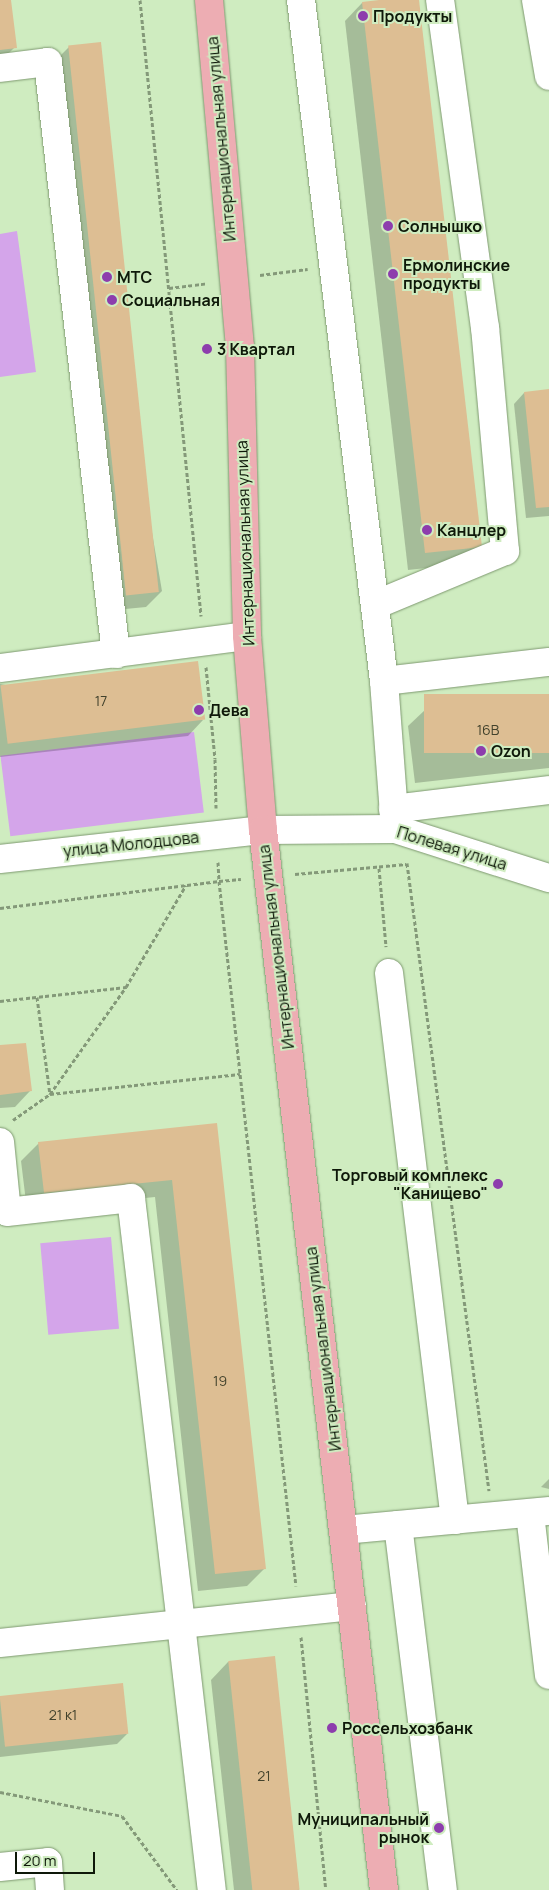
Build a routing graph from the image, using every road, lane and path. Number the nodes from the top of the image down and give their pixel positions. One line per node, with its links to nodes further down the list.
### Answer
1 (140, 0): 10 (path)
2 (209, 0): 9 (main road, Интернациональная улица)
3 (302, 0): 8 (street)
4 (440, 0): 8 (street)
5 (536, 2): 7 (street)
6 (0, 68): 11 (street)
7 (549, 76)
8 (375, 605): 14 (street)
9 (247, 636): 10 (street); 18 (main road, Интернациональная улица)
10 (204, 642): 11 (street); 15 (path)
11 (116, 654): 13 (street)
12 (549, 662): 14 (street)
13 (0, 668)
14 (384, 681): 17 (street)
15 (215, 759)
16 (549, 790): 17 (street)
17 (394, 819): 18 (street, Полевая улица); 20 (path); 23 (street, Полевая улица)
18 (263, 830): 19 (street, улица Молодцова); 22 (main road, Интернациональная улица)
19 (0, 859)
20 (407, 864): 21 (path); 35 (path)
21 (379, 868): 22 (path); 27 (path)
22 (268, 876): 24 (path); 38 (main road, Интернациональная улица)
23 (549, 878)
24 (219, 881): 25 (path); 31 (path)
25 (186, 885): 26 (path); 28 (path)
26 (0, 908)
27 (388, 973): 36 (street)
28 (126, 987): 29 (path); 32 (path)
29 (37, 997): 30 (path); 32 (path)
30 (0, 1001)
31 (240, 1074): 32 (path); 40 (path)
32 (50, 1094): 33 (path)
33 (4, 1133): 41 (street)
34 (539, 1513): 35 (street); 43 (street)
35 (492, 1517): 36 (street)
36 (455, 1520): 37 (street)
37 (398, 1525): 38 (street); 51 (street)
38 (344, 1530): 39 (main road, Интернациональная улица)
39 (352, 1606): 40 (street); 50 (main road, Интернациональная улица)
40 (298, 1612): 41 (street); 49 (path)
41 (182, 1624): 42 (street); 48 (street)
42 (0, 1643)
43 (549, 1675)
44 (0, 1792): 47 (path)
45 (0, 1867): 46 (street)
46 (50, 1890)
47 (177, 1890)
48 (212, 1890)
49 (326, 1890)
50 (384, 1890)
51 (443, 1890)

